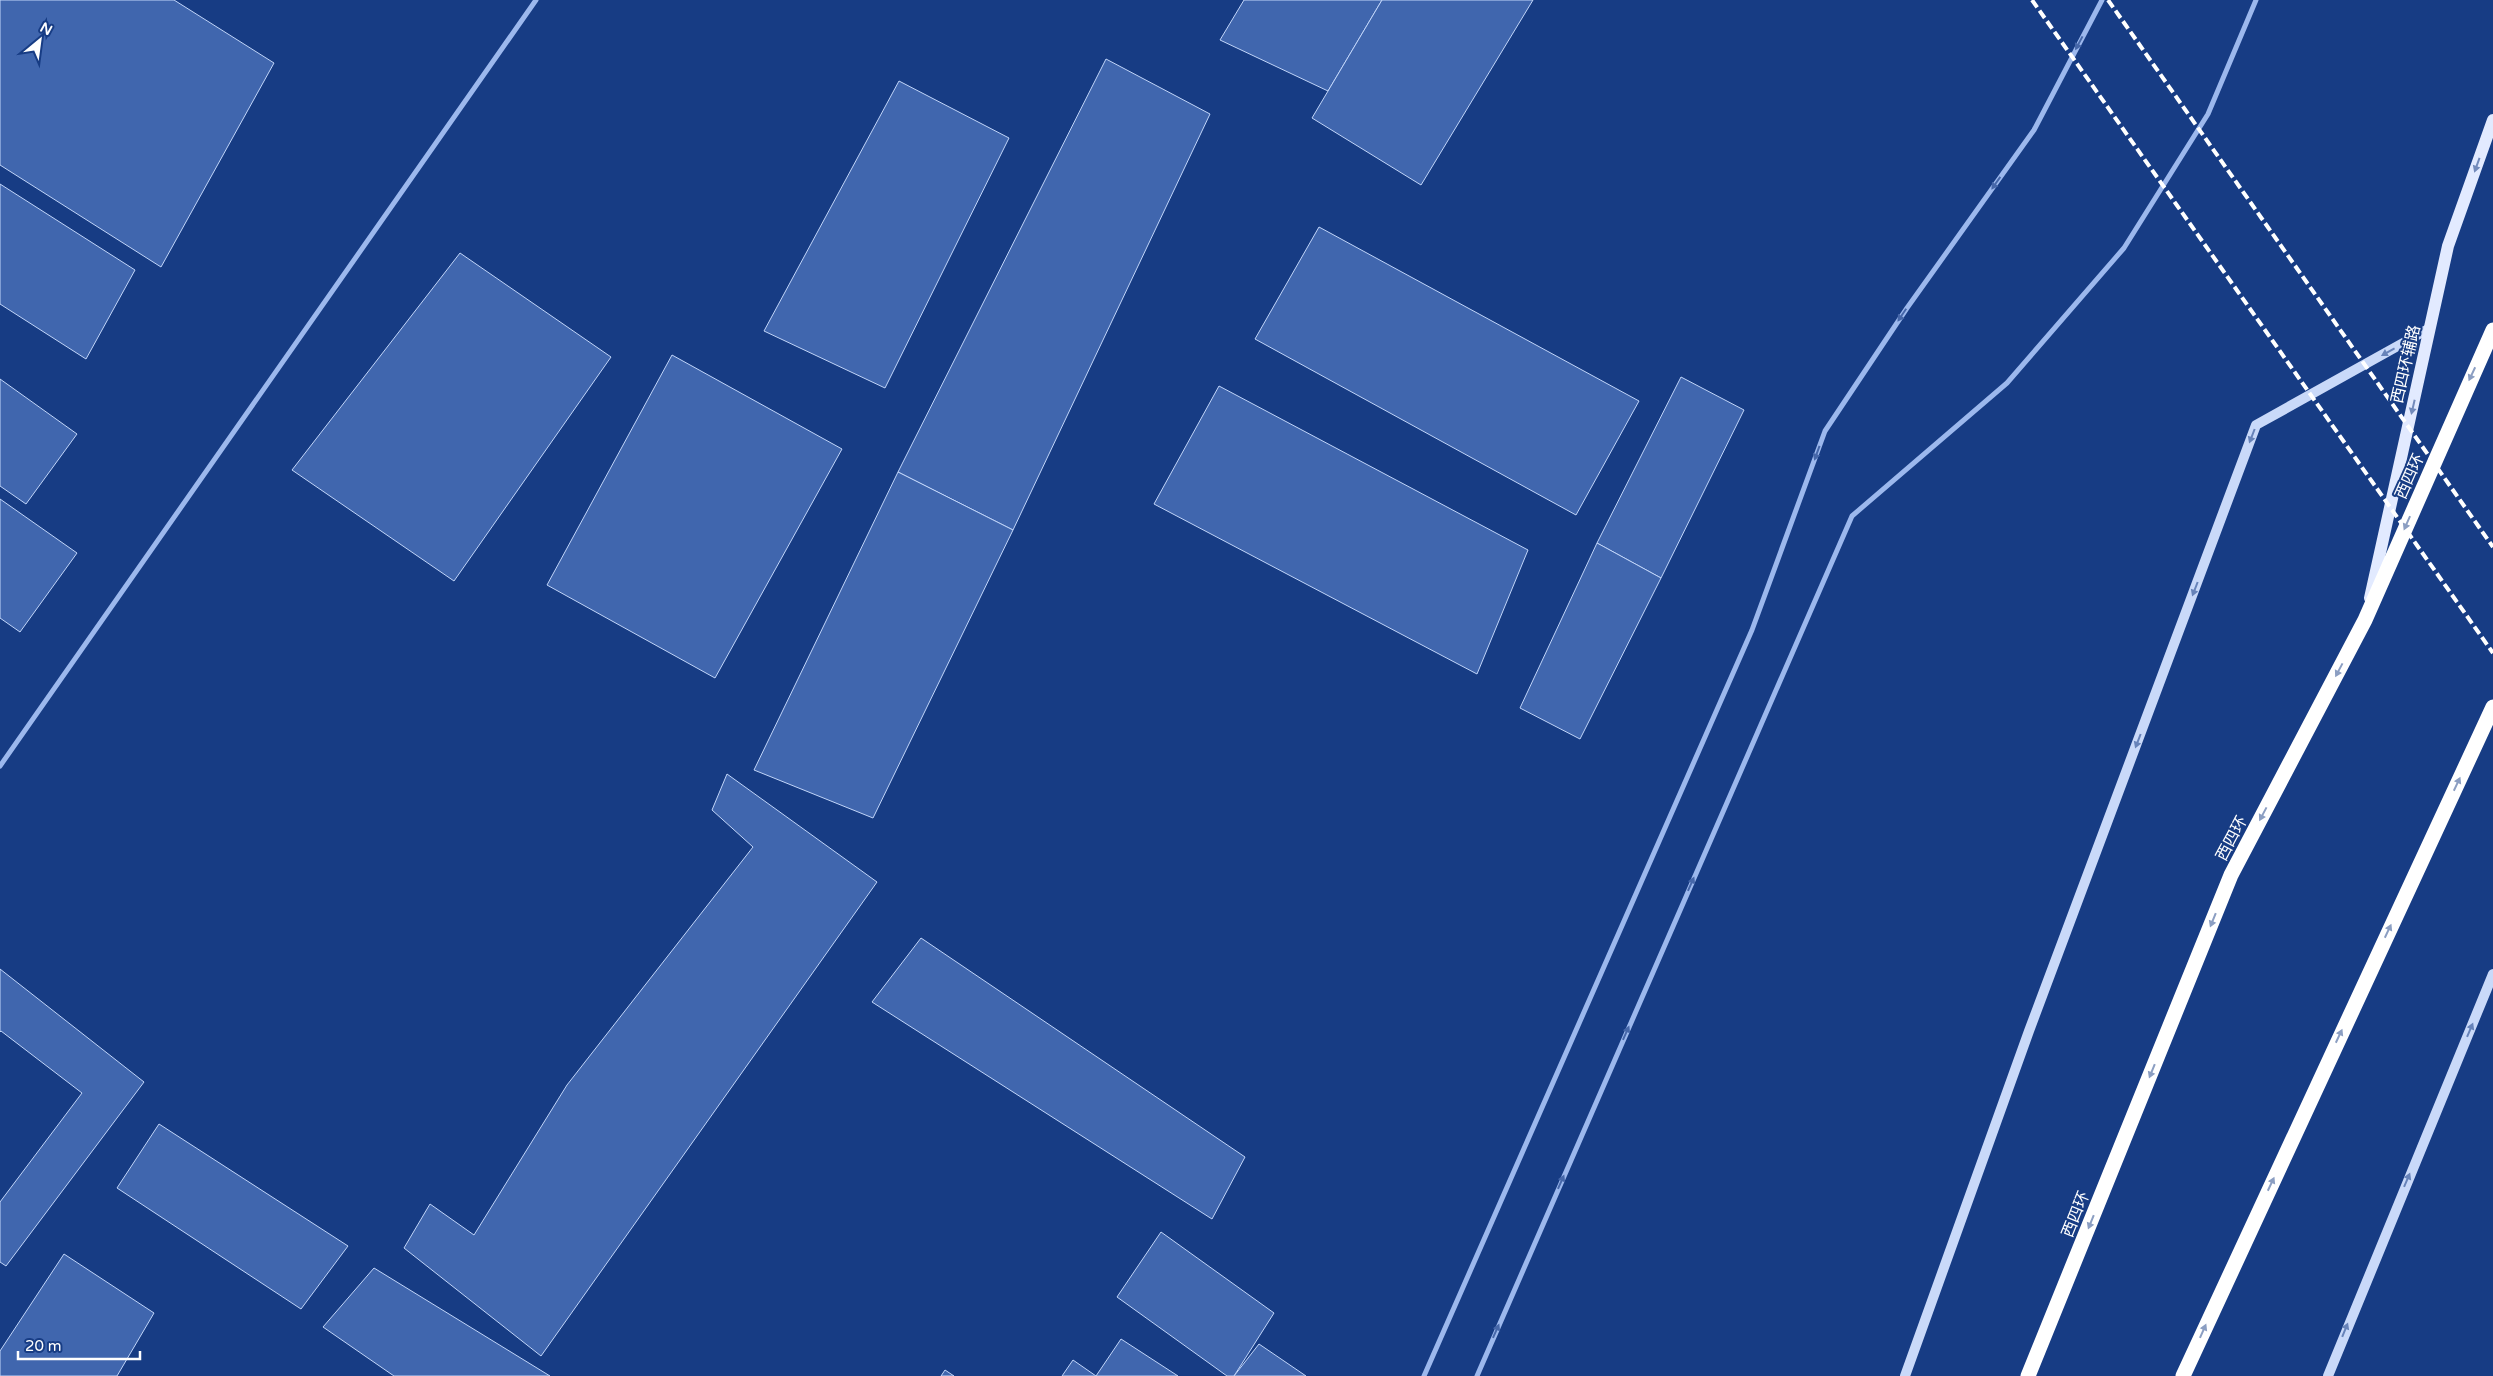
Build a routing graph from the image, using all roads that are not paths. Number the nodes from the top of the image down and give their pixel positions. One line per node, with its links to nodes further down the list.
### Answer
1 (536, 0): 9 (street)
2 (2102, 0): 11 (street, one-way to 11)
3 (2256, 0): 12 (street, one-way to 3)
4 (2493, 120): 5 (main road, 西四环辅路, one-way to 5)
5 (2430, 328): 7 (main road, 西四环辅路, one-way to 7); 13 (street, one-way to 13)
6 (2493, 330): 7 (highway, 西四环, one-way to 7)
7 (2365, 620): 14 (highway, 西四环, one-way to 14)
8 (2493, 707): 15 (highway, one-way to 8)
9 (0, 766)
10 (2493, 974): 16 (street, one-way to 10)
11 (1424, 1376)
12 (1477, 1376)
13 (1905, 1376)
14 (2028, 1376)
15 (2183, 1376)
16 (2328, 1376)

